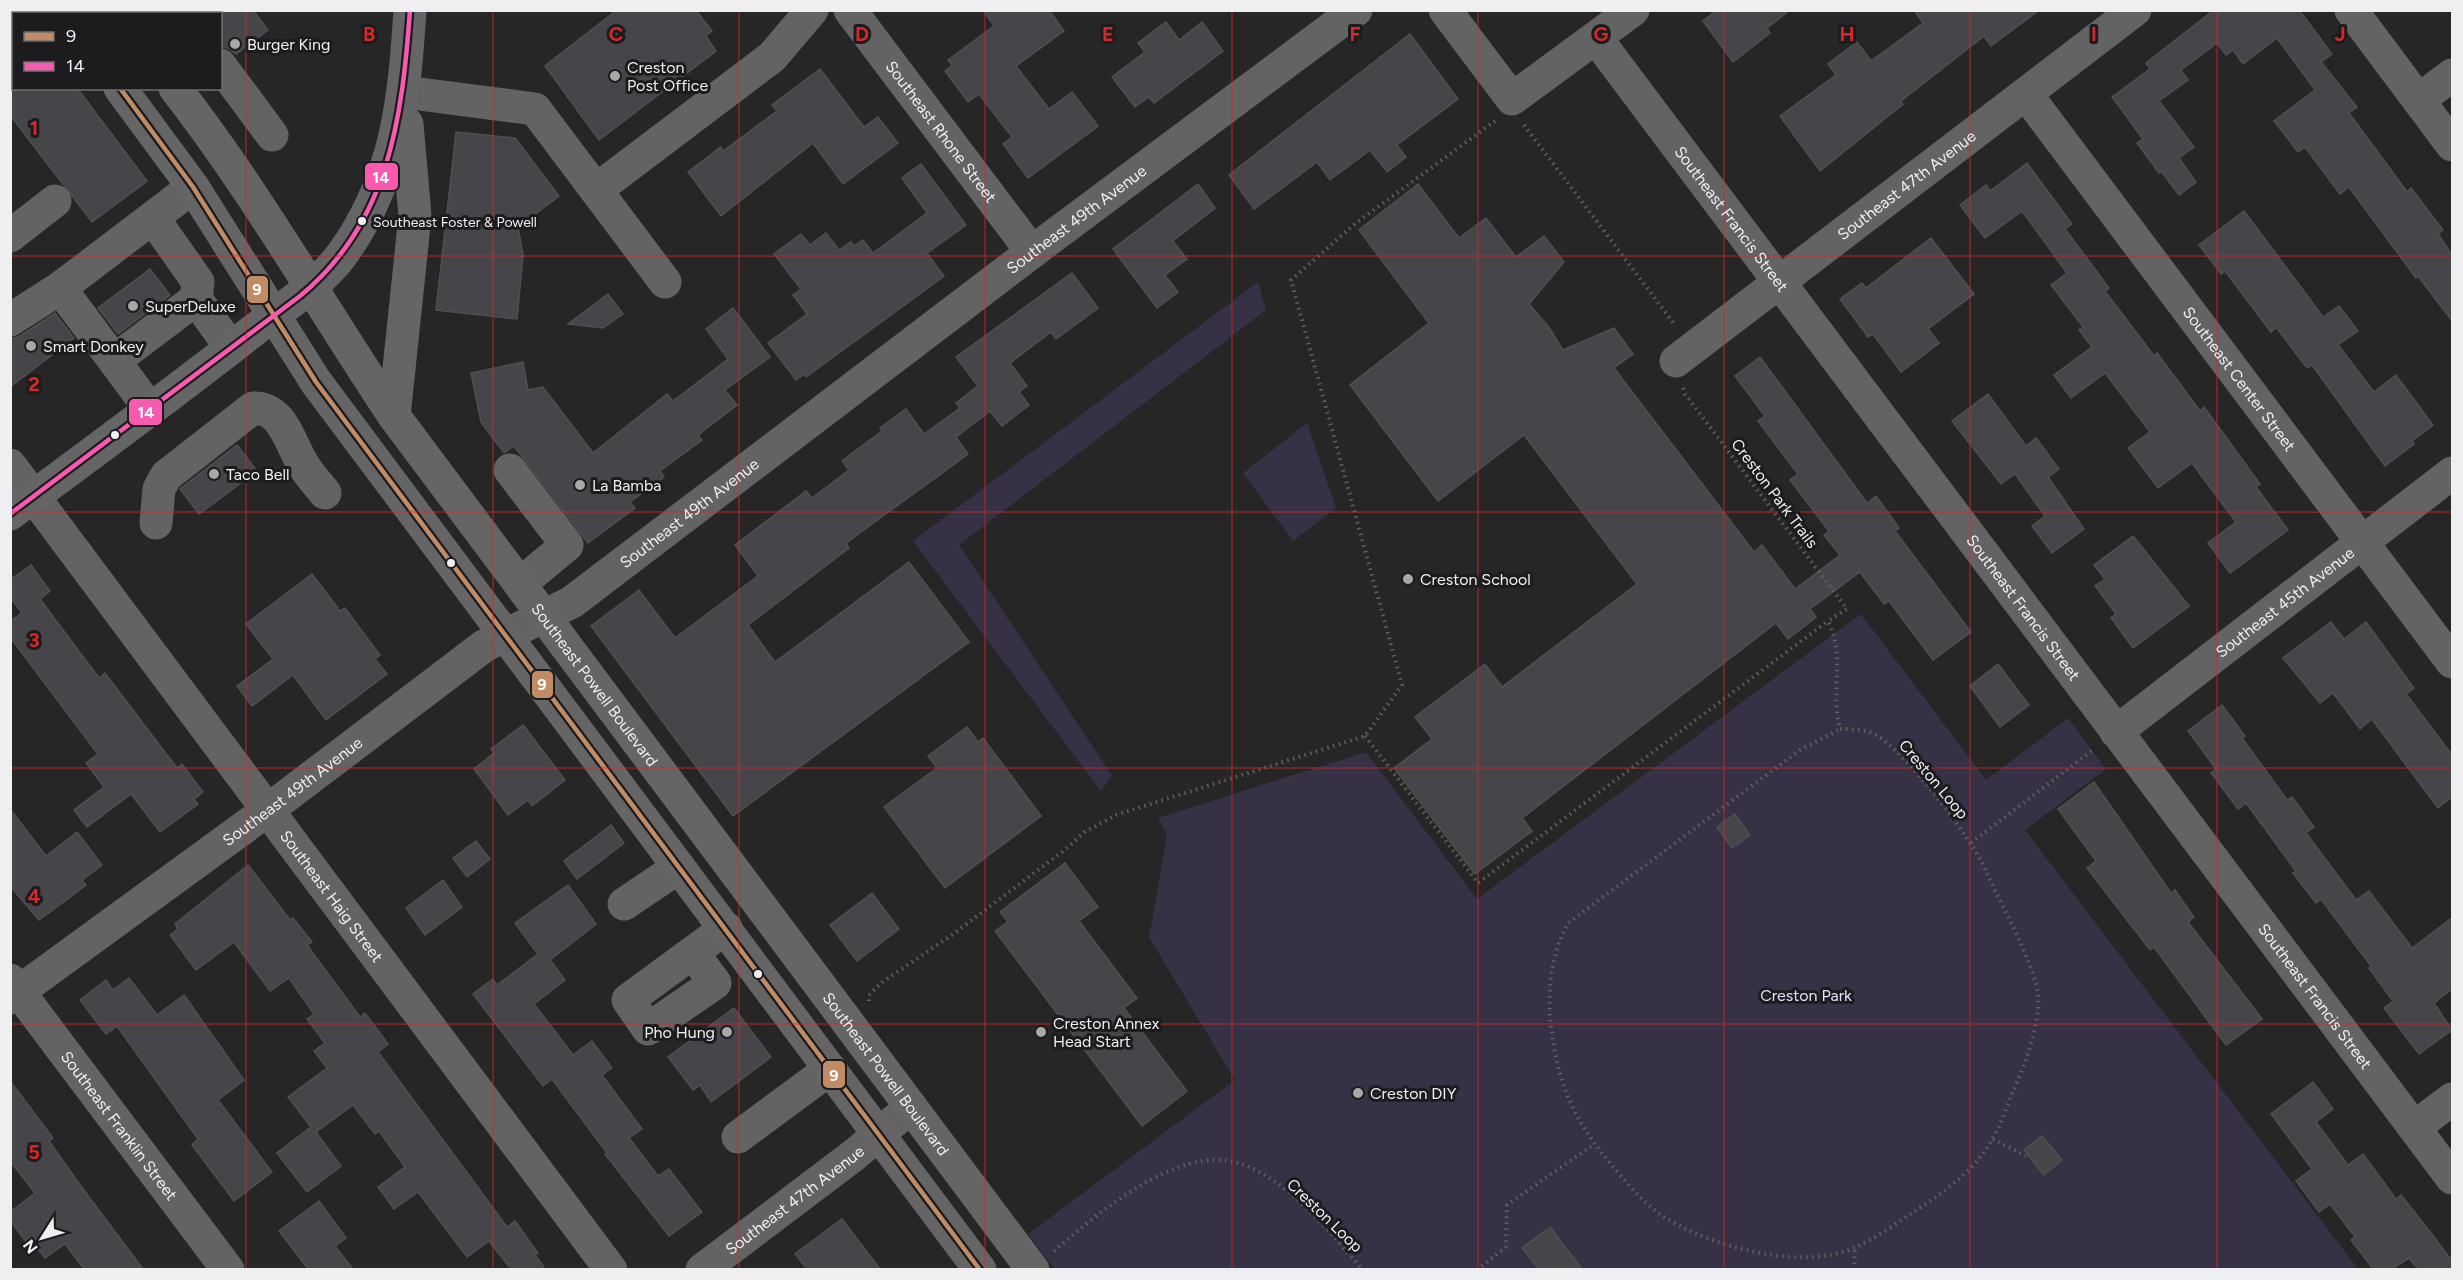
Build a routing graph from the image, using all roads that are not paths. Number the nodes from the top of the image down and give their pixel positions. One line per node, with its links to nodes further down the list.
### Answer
1 (410, 10): 14 (main road)
2 (812, 10): 20 (street)
3 (850, 10): 24 (street, Southeast Rhone Street)
4 (1356, 10): 24 (street, Southeast 49th Avenue)
5 (1445, 10): 9 (street)
6 (1633, 10): 9 (street)
7 (2135, 10): 15 (street, Southeast 47th Avenue)
8 (2351, 10): 16 (street)
9 (1596, 38): 27 (street, Southeast Francis Street)
10 (222, 67): 17 (street)
11 (2452, 75): 16 (street)
12 (121, 90): 19 (main road)
13 (176, 90): 28 (main road, Southeast Powell Boulevard)
14 (405, 92): 20 (street); 28 (main road); 37 (main road)
15 (2026, 94): 27 (street, Southeast 47th Avenue); 44 (street, Southeast Center Street)
16 (2419, 100): 18 (street)
17 (272, 135)
18 (2452, 145)
19 (193, 187): 22 (street); 25 (main road)
20 (596, 190): 26 (street)
21 (55, 201): 23 (street)
22 (153, 218): 29 (street); 30 (street)
23 (10, 236)
24 (1032, 252): 46 (street, Southeast 49th Avenue)
25 (238, 255): 30 (street); 31 (main road)
26 (665, 282)
27 (1778, 283): 34 (street, Southeast 47th Avenue); 49 (street, Southeast Francis Street)
28 (309, 286): 31 (main road); 37 (main road, Southeast Powell Boulevard)
29 (60, 288): 32 (street); 35 (street)
30 (197, 290): 33 (street); 35 (street)
31 (274, 315): 33 (main road); 47 (main road)
32 (10, 320)
33 (231, 348): 36 (main road)
34 (1684, 355)
35 (114, 360): 36 (street)
36 (150, 409): 42 (main road)
37 (394, 416): 45 (main road, Southeast Powell Boulevard)
38 (10, 465): 42 (street, Southeast Haig Street)
39 (510, 470): 45 (street)
40 (2452, 473): 44 (street, Southeast 45th Avenue)
41 (325, 493): 43 (street)
42 (22, 506): 50 (street, Southeast Haig Street)
43 (156, 523)
44 (2363, 543): 48 (street, Southeast Center Street); 49 (street, Southeast 45th Avenue)
45 (520, 584): 46 (main road, Southeast Powell Boulevard)
46 (544, 616): 47 (street, Southeast 49th Avenue); 58 (main road, Southeast Powell Boulevard)
47 (505, 635): 50 (street, Southeast 49th Avenue); 51 (main road)
48 (2452, 662)
49 (2116, 732): 59 (street, Southeast Francis Street)
50 (268, 810): 55 (street, Southeast 49th Avenue); 65 (street, Southeast Haig Street)
51 (679, 867): 52 (street); 53 (main road)
52 (624, 904)
53 (726, 928): 54 (street); 56 (main road)
54 (693, 952)
55 (13, 990): 64 (street, Southeast Franklin Street)
56 (830, 1070): 60 (main road); 61 (street)
57 (2452, 1099): 59 (street)
58 (911, 1107): 60 (street, Southeast 47th Avenue); 63 (main road, Southeast Powell Boulevard)
59 (2415, 1127): 62 (street, Southeast Francis Street)
60 (879, 1134): 66 (street, Southeast 47th Avenue); 67 (main road)
61 (738, 1137)
62 (2452, 1178)
63 (1042, 1262)
64 (228, 1269)
65 (610, 1269)
66 (702, 1269)
67 (980, 1269)

